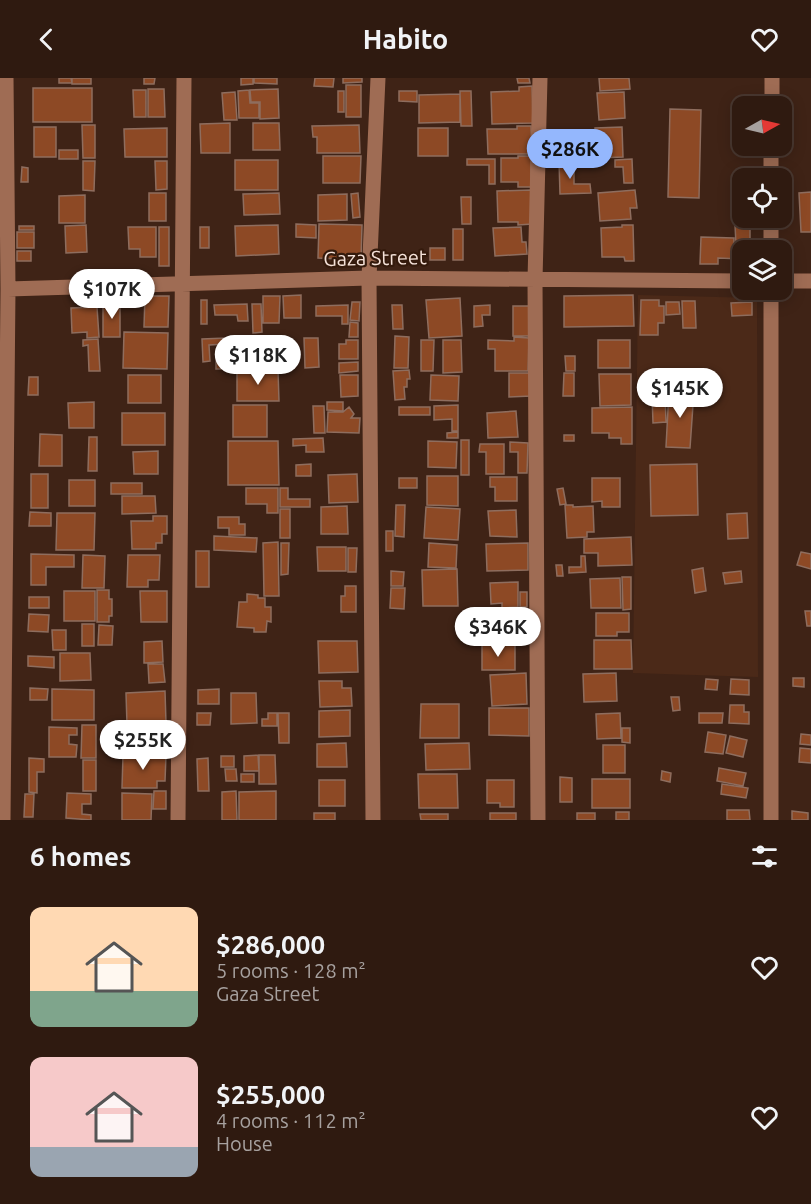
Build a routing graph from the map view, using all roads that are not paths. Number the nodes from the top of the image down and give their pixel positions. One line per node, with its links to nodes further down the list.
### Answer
1 (6, 78): 13 (street)
2 (184, 78): 12 (street)
3 (378, 78): 7 (street)
4 (540, 78): 8 (street)
5 (772, 78): 6 (street)
6 (772, 96)
7 (369, 278): 8 (street, Gaza Street); 12 (street, Gaza Street); 18 (street)
8 (535, 280): 9 (street, Gaza Street); 19 (street)
9 (732, 281)
10 (792, 281): 11 (street)
11 (811, 281)
12 (182, 284): 13 (street, Gaza Street); 17 (street)
13 (8, 289): 15 (street)
14 (771, 300): 20 (street)
15 (3, 532): 16 (street)
16 (3, 820)
17 (178, 820)
18 (373, 820)
19 (538, 820)
20 (771, 820)

